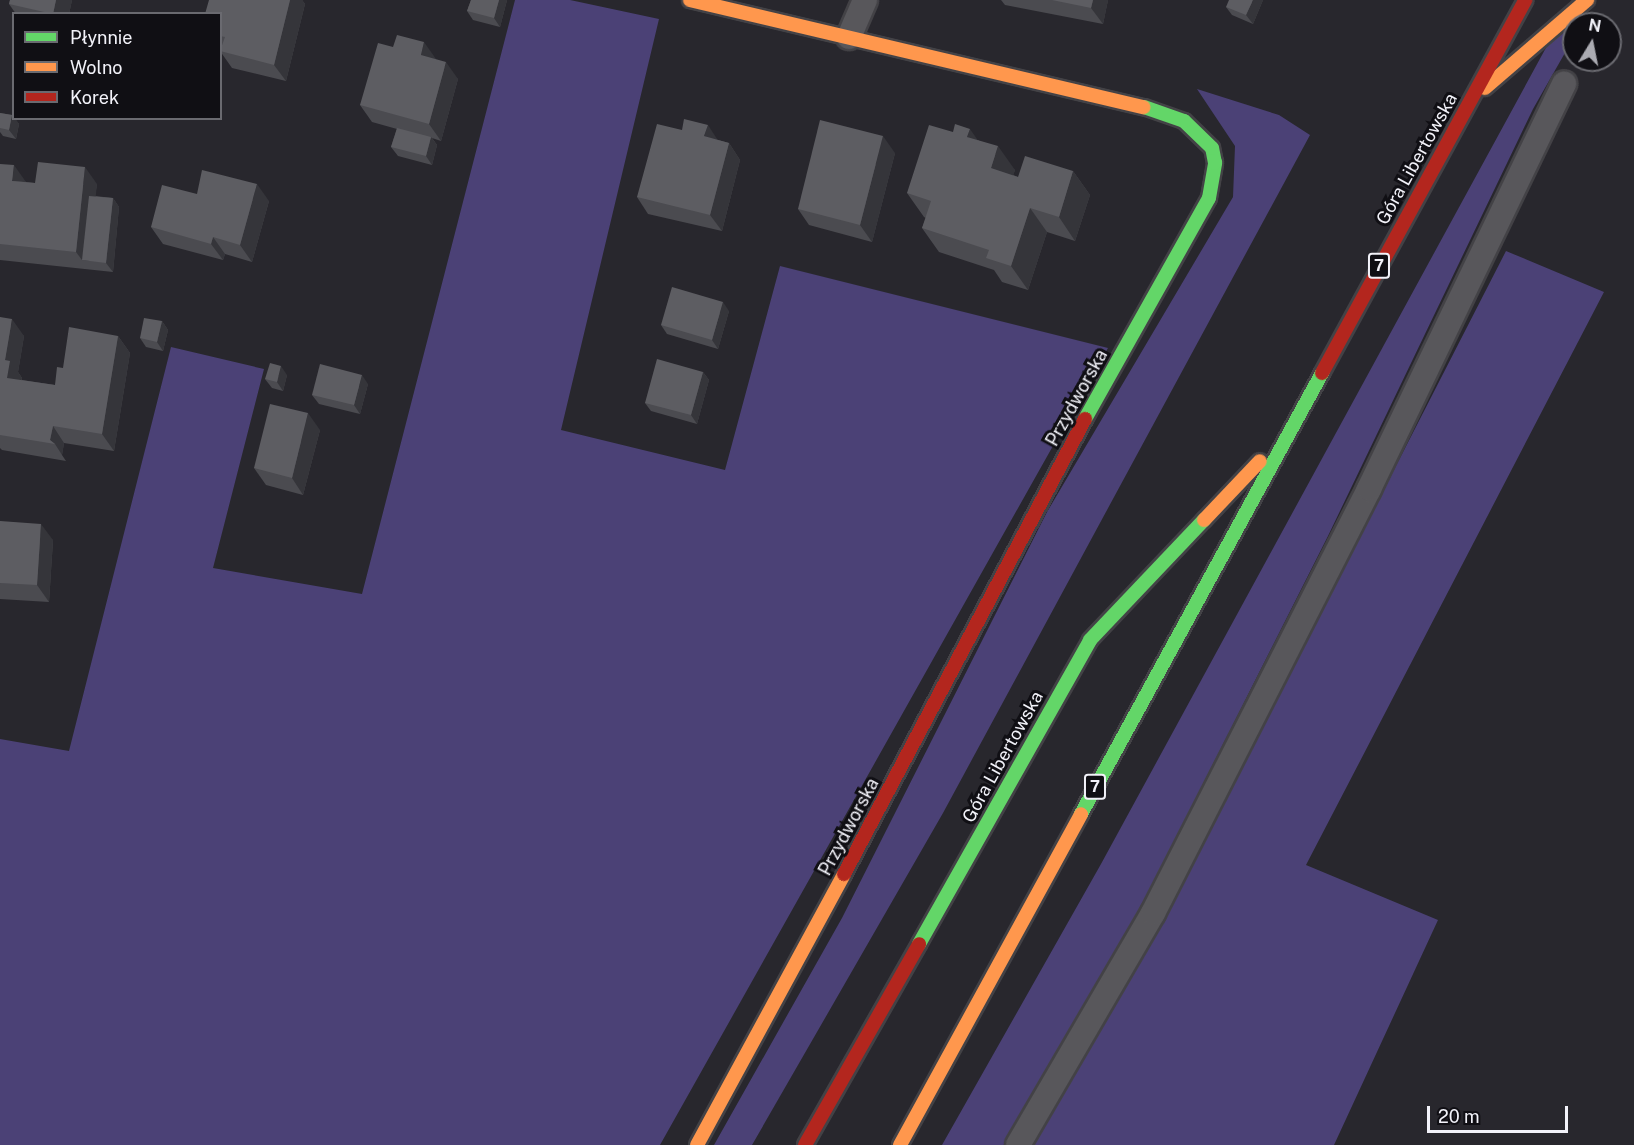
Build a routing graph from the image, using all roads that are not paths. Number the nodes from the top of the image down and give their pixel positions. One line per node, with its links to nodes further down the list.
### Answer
1 (690, 0): 5 (main road, Przydworska)
2 (865, 0): 5 (lane)
3 (1524, 0): 7 (main road, Góra Libertowska / 7)
4 (1587, 0): 7 (main road, 7)
5 (849, 37): 9 (main road, Przydworska)
6 (1564, 82): 12 (lane)
7 (1468, 103): 8 (main road, Góra Libertowska / 7)
8 (1290, 429): 10 (main road, Góra Libertowska / 7); 11 (main road, Góra Libertowska / 7)
9 (697, 1145)
10 (806, 1145)
11 (900, 1145)
12 (1018, 1145)

